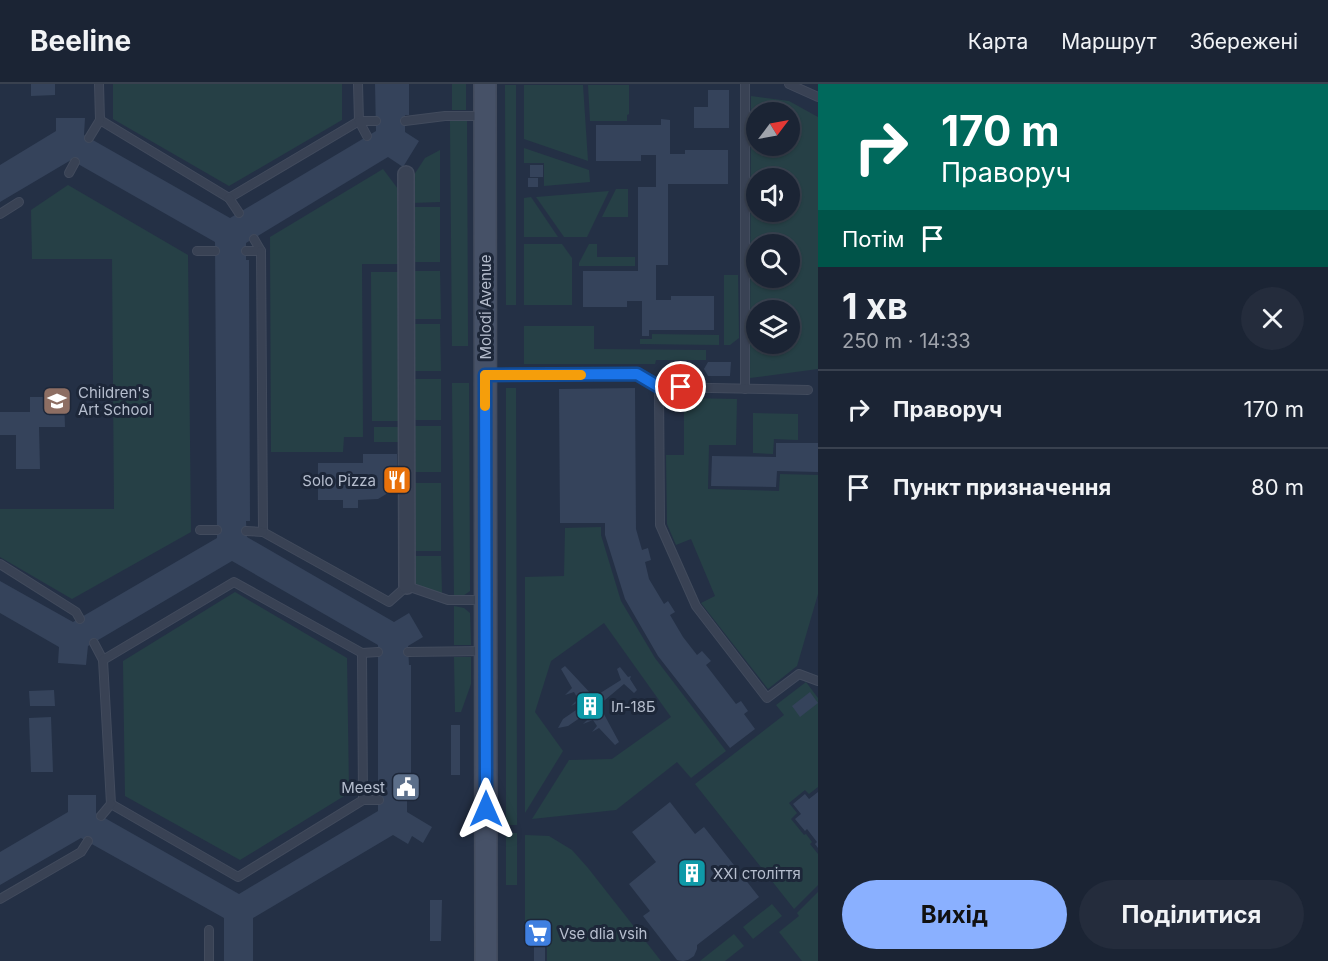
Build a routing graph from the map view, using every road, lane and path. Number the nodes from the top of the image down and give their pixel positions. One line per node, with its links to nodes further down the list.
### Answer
1 (99, 84): 8 (lane)
2 (358, 84): 9 (lane)
3 (485, 84): 7 (street, Molodi Avenue)
4 (745, 84): 28 (lane)
5 (789, 84): 6 (lane)
6 (818, 97)
7 (485, 116): 11 (lane); 26 (street, Molodi Avenue)
8 (100, 120): 13 (lane); 17 (lane)
9 (358, 121): 10 (lane); 12 (lane); 17 (lane)
10 (376, 121)
11 (405, 121)
12 (368, 136)
13 (89, 138)
14 (75, 162): 15 (lane)
15 (69, 173)
16 (406, 174): 35 (street)
17 (229, 198): 19 (lane)
18 (19, 202): 20 (lane)
19 (239, 213)
20 (0, 214)
21 (254, 239): 22 (lane)
22 (261, 250): 25 (lane); 33 (lane)
23 (197, 251): 24 (lane)
24 (215, 251)
25 (246, 251)
26 (485, 375): 27 (lane); 36 (street, Molodi Avenue)
27 (659, 387): 28 (lane); 44 (lane)
28 (745, 388): 29 (lane)
29 (808, 390)
30 (200, 530): 31 (lane)
31 (217, 530)
32 (246, 531): 33 (lane)
33 (263, 532): 35 (lane)
34 (0, 564): 37 (lane)
35 (407, 586): 36 (lane)
36 (485, 600): 39 (street, Molodi Avenue)
37 (80, 619)
38 (94, 643): 43 (lane)
39 (485, 651): 42 (lane); 53 (street, Molodi Avenue)
40 (362, 652): 41 (lane); 43 (lane); 45 (lane)
41 (378, 652)
42 (408, 652)
43 (103, 660): 47 (lane)
44 (818, 681)
45 (363, 800): 46 (lane); 47 (lane)
46 (379, 800)
47 (111, 804): 48 (lane)
48 (101, 816)
49 (88, 841): 50 (lane)
50 (0, 899)
51 (209, 930): 52 (lane)
52 (209, 961)
53 (486, 961)

